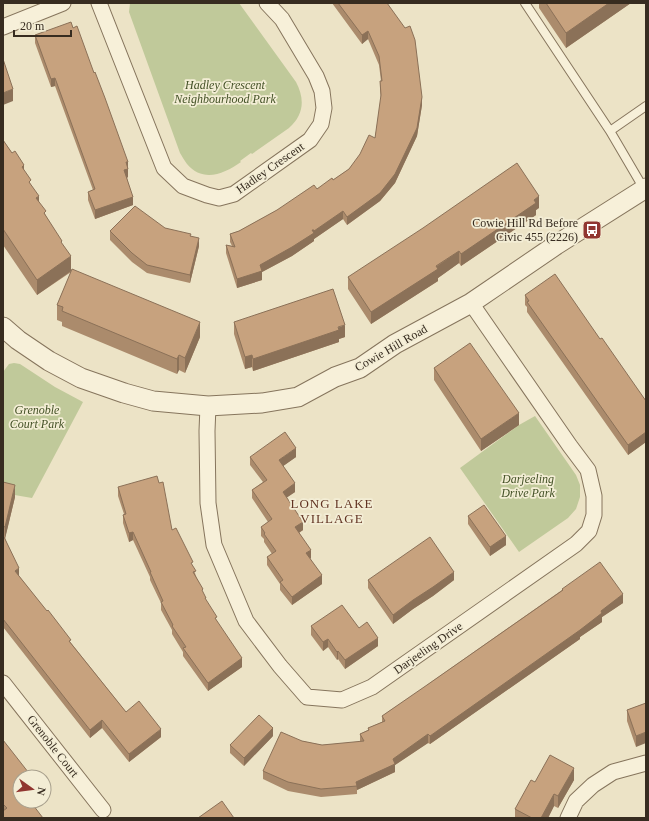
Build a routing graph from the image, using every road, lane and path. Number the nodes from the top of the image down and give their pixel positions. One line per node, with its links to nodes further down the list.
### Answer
1 (63, 3): 5 (street)
2 (98, 3): 3 (street, Hadley Crescent)
3 (267, 3)
4 (525, 3): 7 (lane)
5 (3, 27)
6 (646, 106): 7 (lane)
7 (610, 131): 8 (lane)
8 (645, 188): 9 (street, Cowie Hill Road)
9 (474, 307): 11 (street, Cowie Hill Road); 11 (street, Darjeeling Drive)
10 (3, 327): 11 (street, Cowie Hill Road)
11 (208, 406)
12 (3, 683): 14 (street, Grenoble Court)
13 (646, 763): 15 (street)
14 (103, 810)
15 (568, 818)

